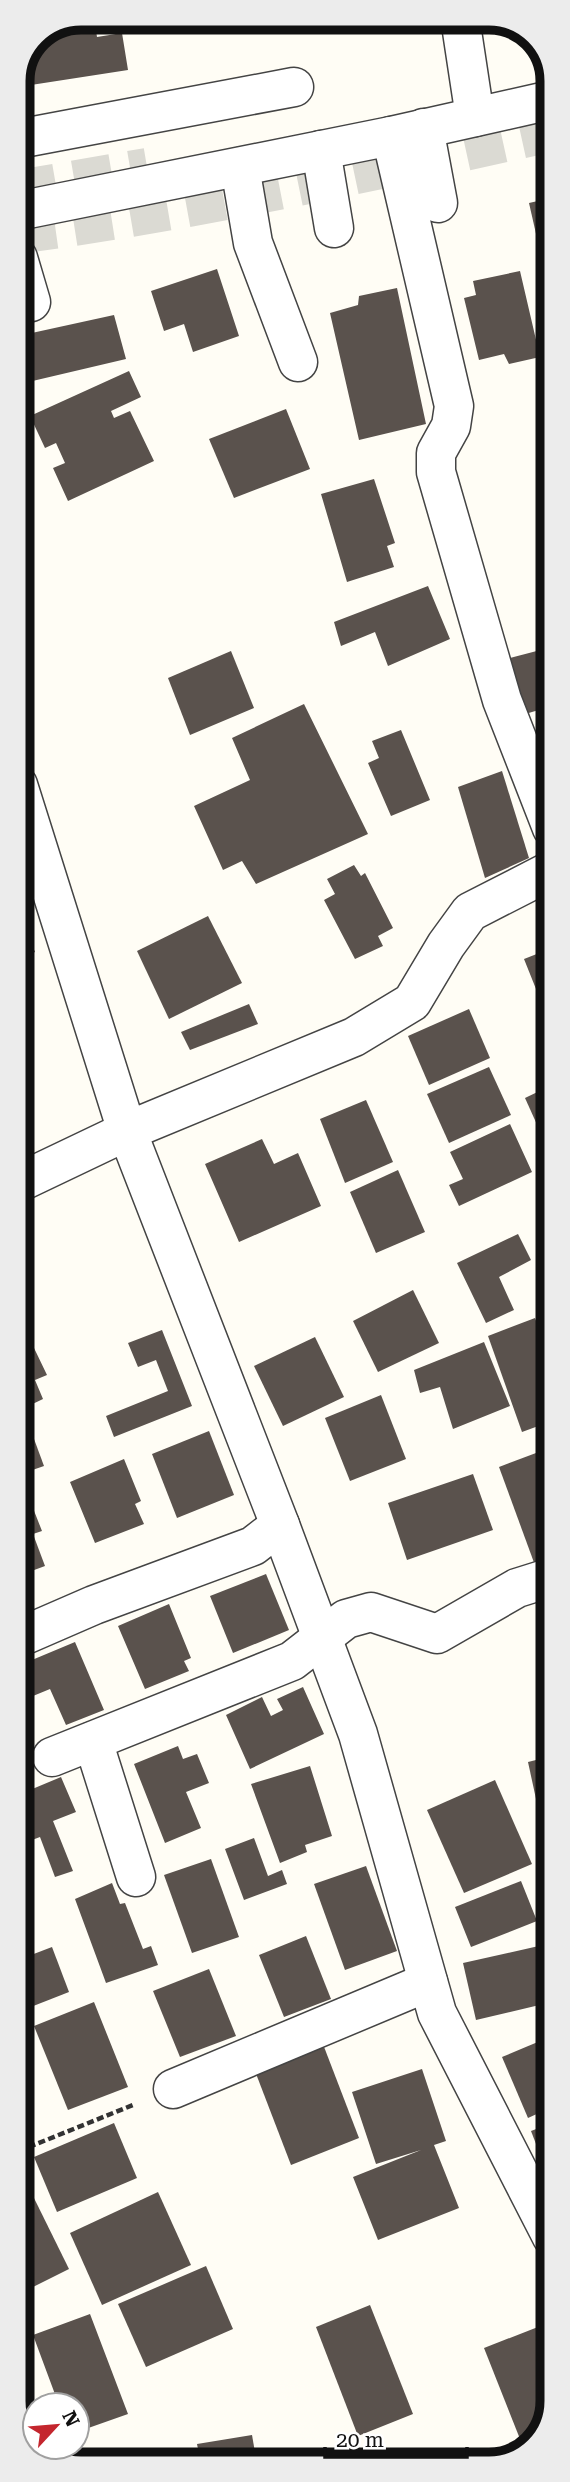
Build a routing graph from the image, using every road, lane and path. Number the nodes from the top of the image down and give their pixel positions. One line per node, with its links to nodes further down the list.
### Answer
1 (462, 30): 4 (street)
2 (295, 87): 6 (street)
3 (540, 102): 4 (street)
4 (475, 117): 5 (street)
5 (407, 132): 7 (street); 9 (street); 15 (street)
6 (30, 137)
7 (321, 150): 8 (street); 11 (street)
8 (240, 167): 10 (street); 14 (street)
9 (438, 202)
10 (30, 209)
11 (334, 228)
12 (30, 299): 13 (street)
13 (31, 302)
14 (298, 362)
15 (540, 797)
16 (30, 829): 18 (street)
17 (540, 876): 18 (street)
18 (127, 1131): 19 (street); 20 (street)
19 (30, 1177)
20 (280, 1525): 22 (street); 23 (street)
21 (540, 1581): 23 (street)
22 (30, 1633)
23 (323, 1639): 24 (street); 27 (street)
24 (93, 1741): 25 (street); 26 (street)
25 (52, 1757)
26 (136, 1877)
27 (428, 1982): 28 (street); 30 (street)
28 (173, 2090): 29 (path)
29 (30, 2147)
30 (540, 2203)

